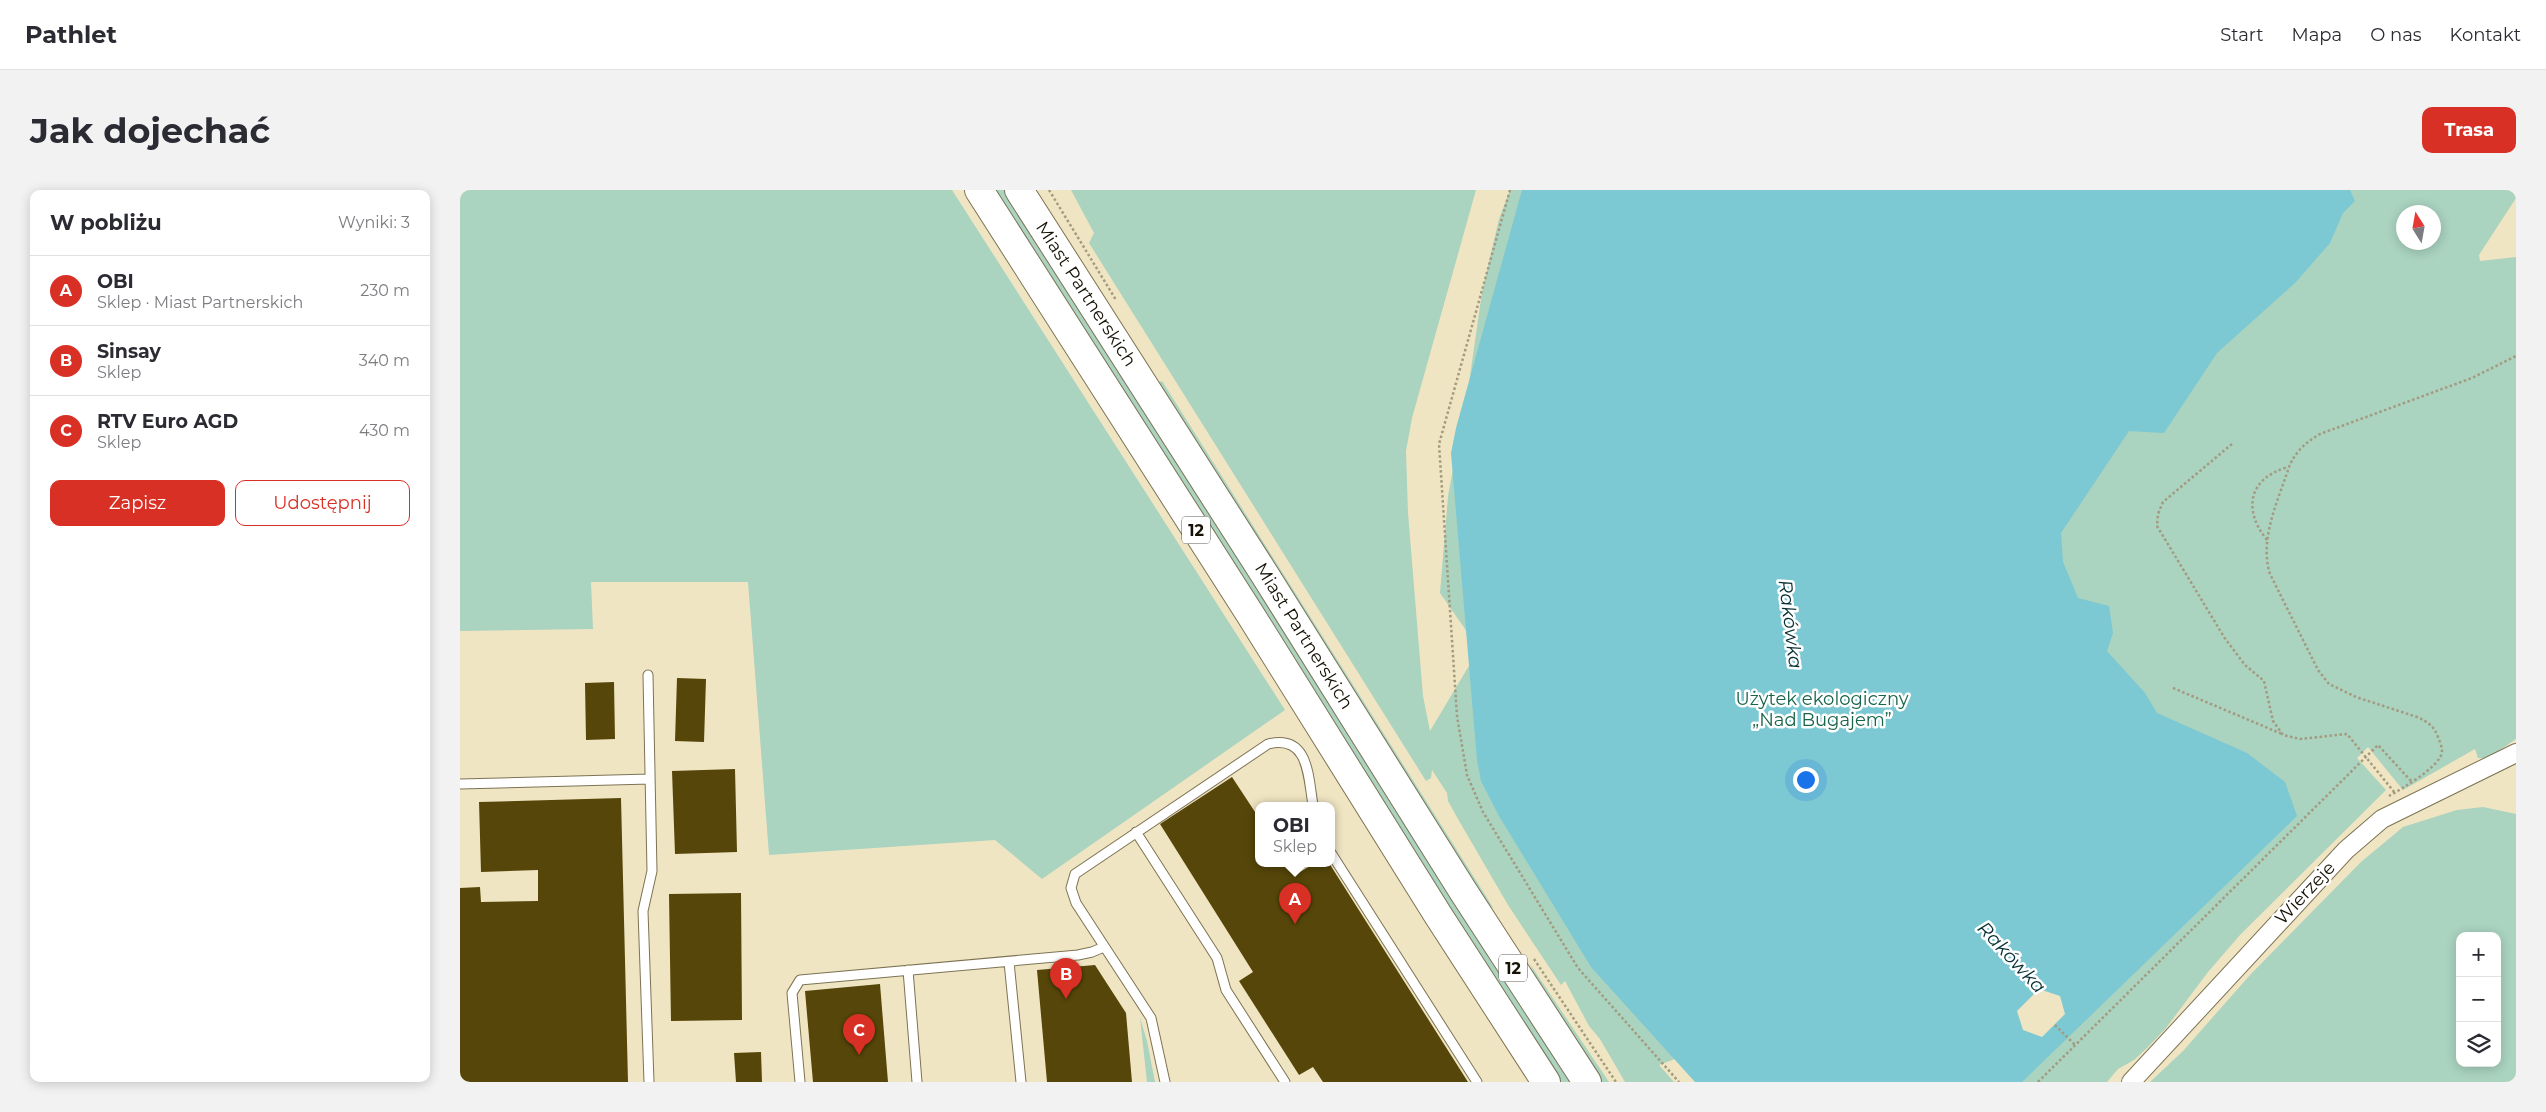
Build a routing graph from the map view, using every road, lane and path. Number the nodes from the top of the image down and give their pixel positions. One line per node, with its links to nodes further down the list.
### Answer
1 (978, 190): 32 (main road, Miast Partnerskich / 12)
2 (1019, 190): 33 (main road, Miast Partnerskich / 12)
3 (1510, 190): 35 (path)
4 (2516, 356): 6 (path)
5 (2232, 444): 10 (path)
6 (2289, 467): 7 (path); 7 (path)
7 (2266, 540): 14 (path)
8 (648, 675): 13 (lane)
9 (2173, 688): 10 (path)
10 (2283, 735): 11 (path)
11 (2365, 757): 14 (path); 14 (path); 24 (path)
12 (2514, 758): 37 (street, Wierzeje)
13 (650, 779): 15 (lane); 25 (lane)
14 (2411, 781)
15 (460, 784)
16 (1312, 802): 17 (lane)
17 (1136, 832): 19 (lane); 30 (lane)
18 (1335, 859): 31 (lane)
19 (1104, 946): 21 (lane); 29 (lane)
20 (1530, 953): 34 (path)
21 (1009, 962): 22 (lane); 28 (lane)
22 (908, 970): 26 (lane); 27 (lane)
23 (2055, 1025): 24 (path)
24 (2075, 1045): 36 (path)
25 (649, 1082)
26 (800, 1082)
27 (917, 1082)
28 (1021, 1082)
29 (1165, 1082)
30 (1285, 1082)
31 (1478, 1082)
32 (1546, 1082)
33 (1588, 1082)
34 (1616, 1082)
35 (1679, 1082)
36 (2038, 1082)
37 (2131, 1082)

